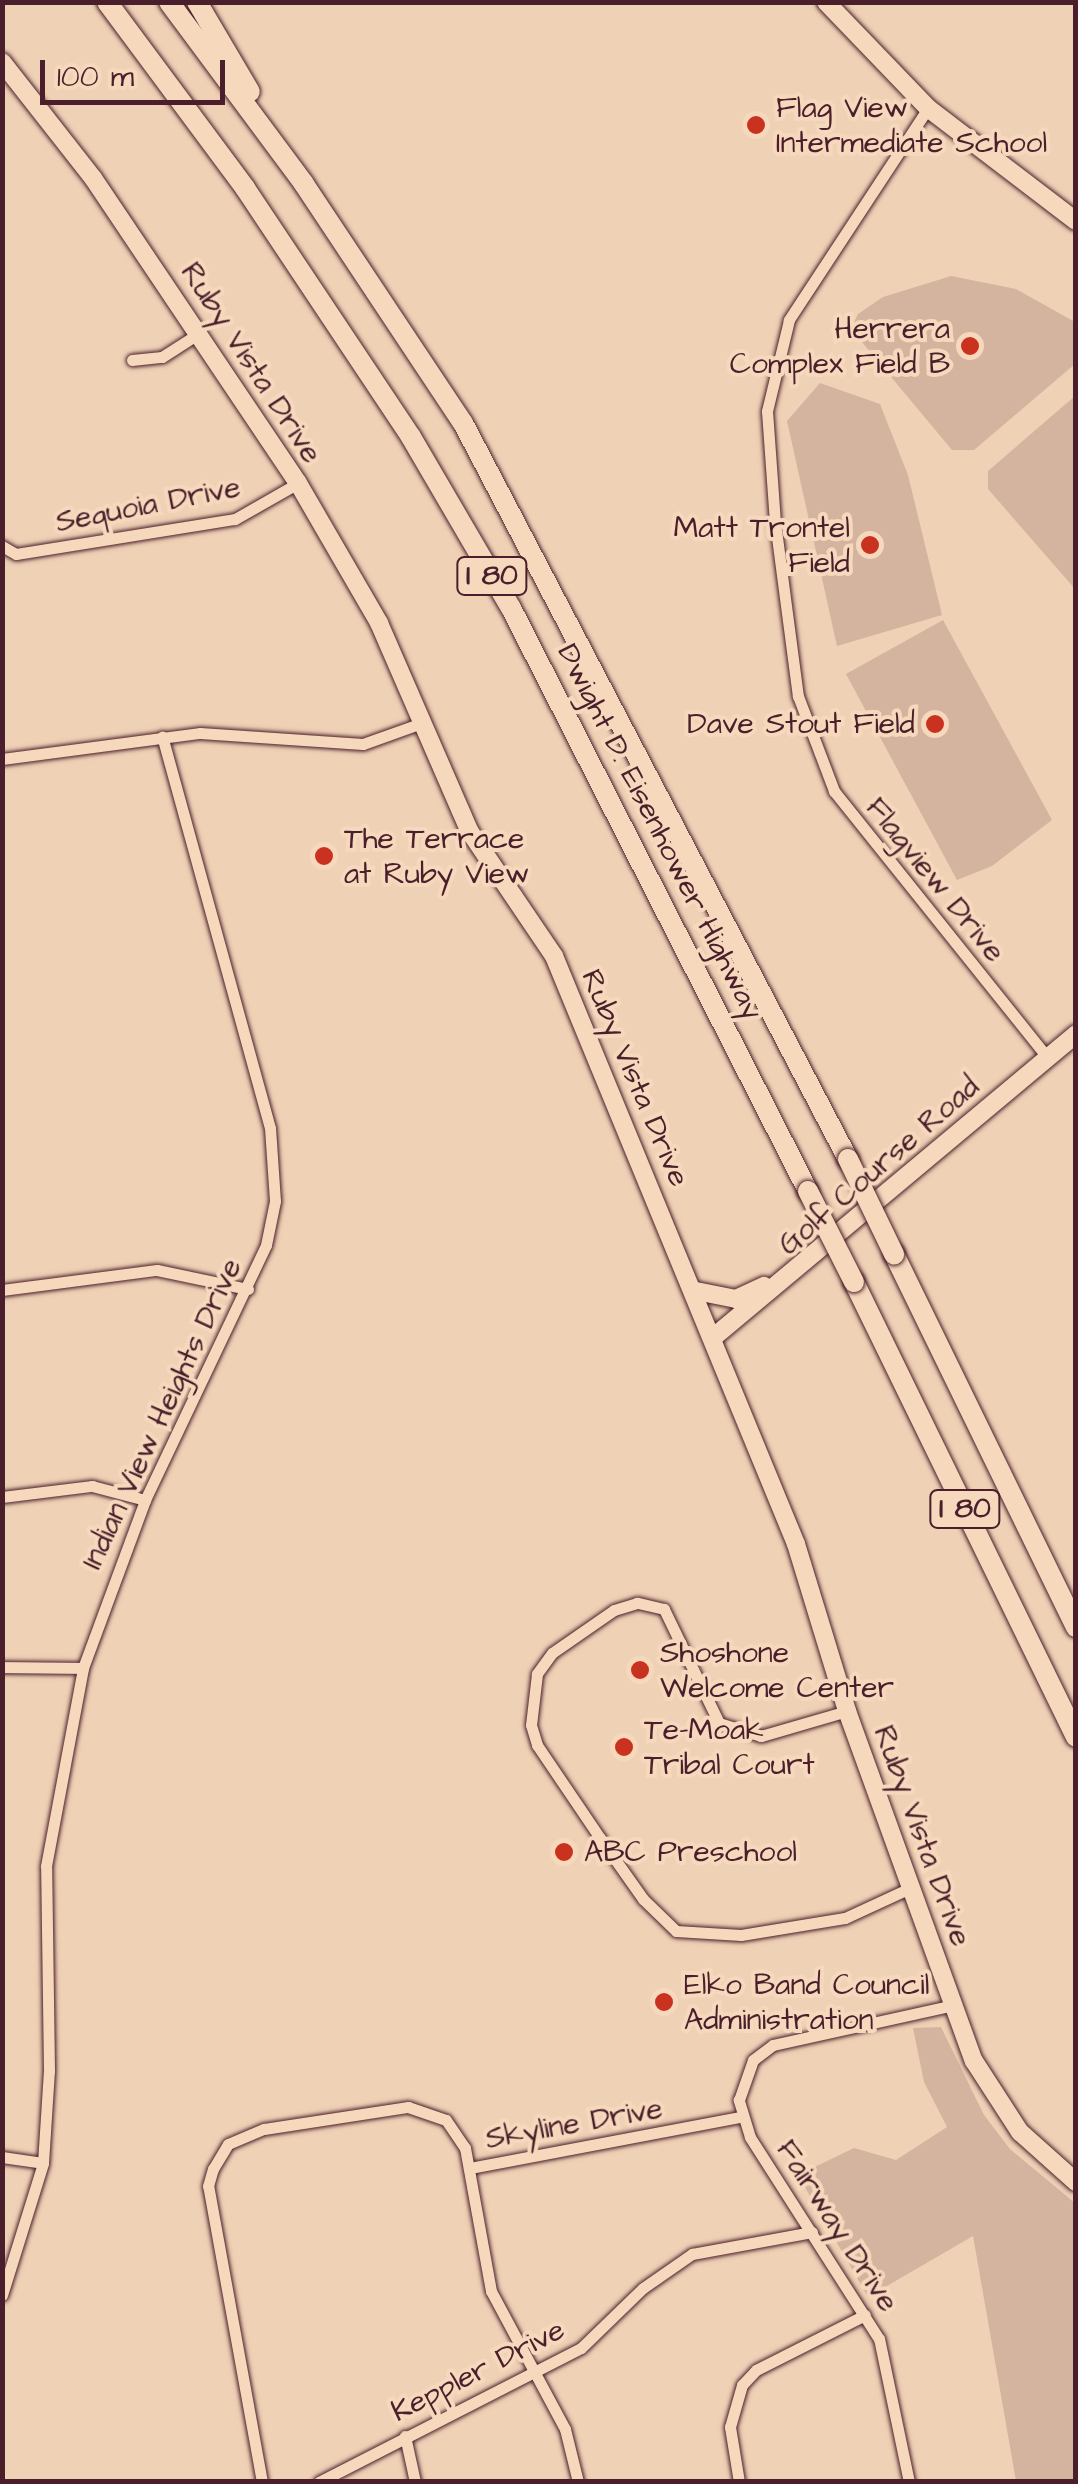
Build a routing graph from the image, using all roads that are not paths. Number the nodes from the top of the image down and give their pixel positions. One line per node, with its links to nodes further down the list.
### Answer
1 (107, 2): 29 (highway, Dwight D. Eisenhower Highway / I 80, bridge)
2 (169, 2): 7 (highway, Dwight D. Eisenhower Highway / I 80)
3 (197, 2): 7 (highway)
4 (826, 2): 6 (street)
5 (2, 62): 9 (street, Ruby Vista Drive)
6 (928, 108): 8 (street); 17 (street, Flagview Drive)
7 (304, 184): 25 (highway, Dwight D. Eisenhower Highway / I 80, bridge)
8 (1076, 221)
9 (200, 332): 10 (street); 11 (street, Ruby Vista Drive)
10 (132, 360)
11 (298, 483): 12 (street, Sequoia Drive); 13 (street, Ruby Vista Drive)
12 (2, 546)
13 (419, 724): 14 (street); 21 (street, Ruby Vista Drive)
14 (162, 737): 15 (street); 20 (street, Indian View Heights Drive)
15 (2, 759)
16 (1076, 1034): 17 (street, Golf Course Road)
17 (1048, 1058): 18 (street, Golf Course Road)
18 (820, 1253): 21 (street); 22 (street, Golf Course Road)
19 (2, 1290): 20 (street)
20 (248, 1290): 24 (street, Indian View Heights Drive)
21 (696, 1291): 22 (street, Ruby Vista Drive)
22 (715, 1336): 28 (street, Ruby Vista Drive)
23 (2, 1497): 24 (street)
24 (145, 1500): 27 (street, Indian View Heights Drive)
25 (1076, 1627)
26 (2, 1668): 27 (street)
27 (83, 1668): 34 (street, Indian View Heights Drive)
28 (848, 1711): 30 (street, Ruby Vista Drive); 30 (street)
29 (1076, 1737)
30 (912, 1887): 31 (street, Ruby Vista Drive)
31 (954, 2005): 32 (street); 36 (street, Ruby Vista Drive)
32 (740, 2118): 35 (street, Skyline Drive); 37 (street, Fairway Drive)
33 (2, 2157): 34 (street)
34 (42, 2163): 38 (street, Indian View Heights Drive)
35 (470, 2168): 40 (street); 42 (street, Skyline Drive)
36 (1076, 2182)
37 (812, 2232): 39 (street, Fairway Drive); 40 (street, Keppler Drive)
38 (2, 2296)
39 (865, 2315): 46 (street); 47 (street, Fairway Drive)
40 (535, 2372): 41 (street, Keppler Drive); 45 (street)
41 (404, 2436): 43 (street, Keppler Drive); 44 (street)
42 (262, 2482)
43 (320, 2482)
44 (415, 2482)
45 (578, 2482)
46 (739, 2482)
47 (909, 2482)

